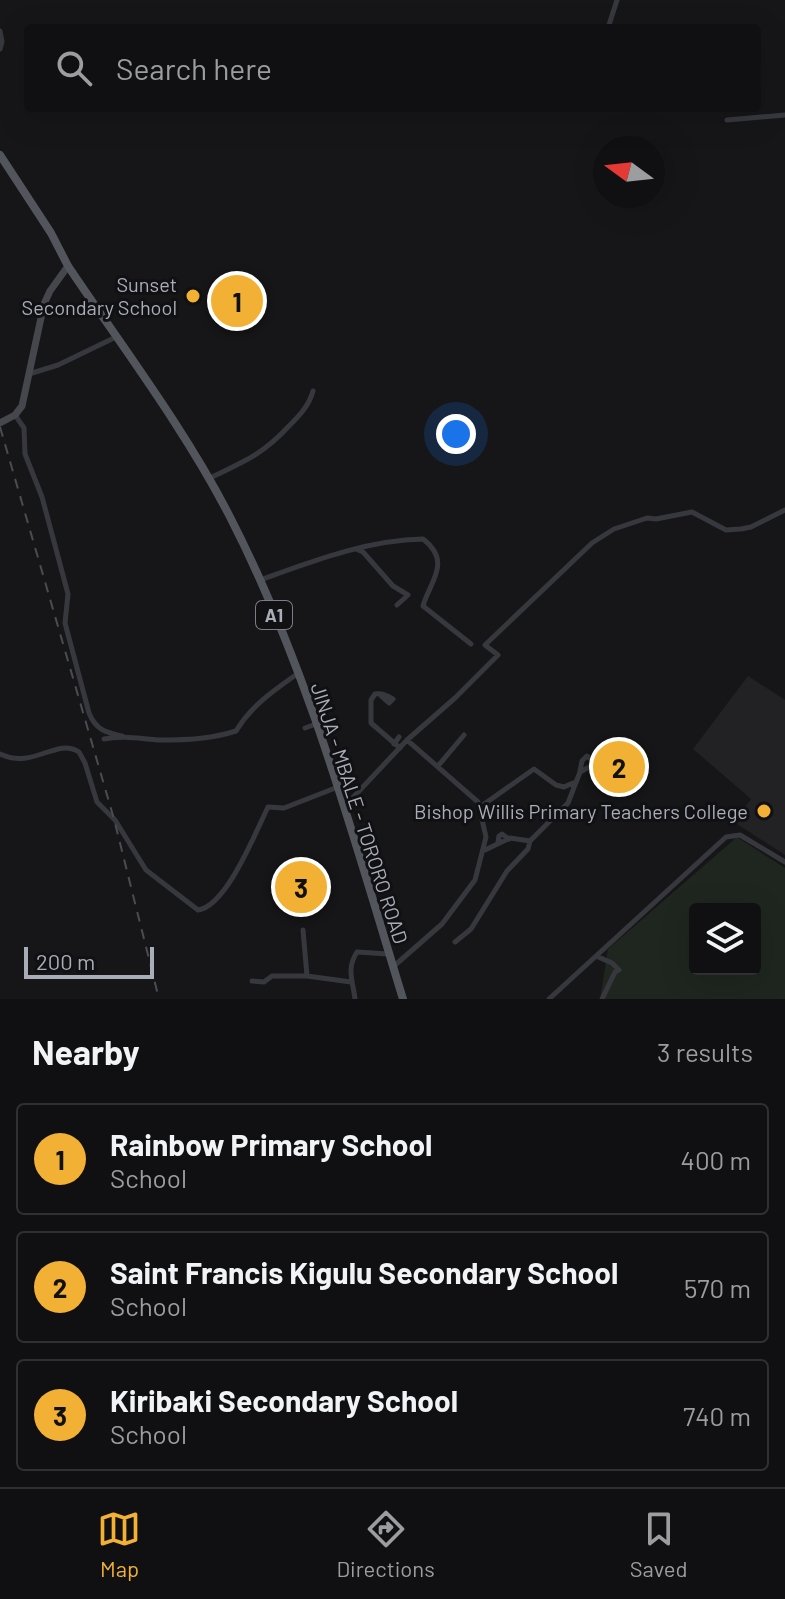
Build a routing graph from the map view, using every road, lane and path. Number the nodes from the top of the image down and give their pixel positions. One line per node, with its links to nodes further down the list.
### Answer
1 (617, 0): 2 (street)
2 (609, 24)
3 (0, 31): 4 (street)
4 (0, 49)
5 (785, 115): 6 (street)
6 (727, 120)
7 (0, 155): 8 (main road, A1)
8 (68, 266): 9 (main road, JINJA - MBALE - TORORO ROAD / A1); 10 (main road)
9 (116, 337): 10 (street); 14 (main road, JINJA - MBALE - TORORO ROAD / A1)
10 (29, 374): 12 (main road)
11 (313, 391): 14 (street)
12 (15, 415): 13 (main road); 25 (street)
13 (0, 423)
14 (209, 479): 17 (main road, JINJA - MBALE - TORORO ROAD / A1)
15 (785, 510): 28 (street)
16 (355, 549): 17 (street); 18 (street); 19 (street)
17 (260, 580): 20 (main road, JINJA - MBALE - TORORO ROAD / A1)
18 (397, 605)
19 (471, 644)
20 (298, 673): 22 (main road, JINJA - MBALE - TORORO ROAD / A1); 25 (street)
21 (379, 694): 29 (street)
22 (317, 724): 23 (street); 34 (main road, JINJA - MBALE - TORORO ROAD / A1)
23 (305, 728)
24 (464, 735): 32 (street)
25 (122, 736): 27 (street)
26 (399, 737): 29 (street)
27 (104, 739)
28 (407, 740): 29 (street); 32 (street)
29 (397, 746): 35 (street)
30 (0, 754): 34 (street)
31 (601, 765): 33 (street)
32 (438, 766): 36 (street)
33 (574, 782): 36 (street); 37 (street)
34 (338, 787): 35 (main road, JINJA - MBALE - TORORO ROAD / A1)
35 (344, 806): 42 (main road, JINJA - MBALE - TORORO ROAD / A1)
36 (480, 807): 38 (street)
37 (530, 841): 38 (street); 41 (street)
38 (484, 850): 44 (street)
39 (785, 862): 43 (street)
40 (303, 930): 45 (street)
41 (455, 942)
42 (389, 954): 44 (main road, JINJA - MBALE - TORORO ROAD / A1); 47 (street)
43 (596, 956): 50 (street); 51 (street)
44 (393, 967): 49 (main road, JINJA - MBALE - TORORO ROAD / A1)
45 (307, 976): 46 (street); 47 (street)
46 (252, 981)
47 (351, 982): 48 (street)
48 (355, 999)
49 (403, 999)
50 (549, 999)
51 (602, 999)

